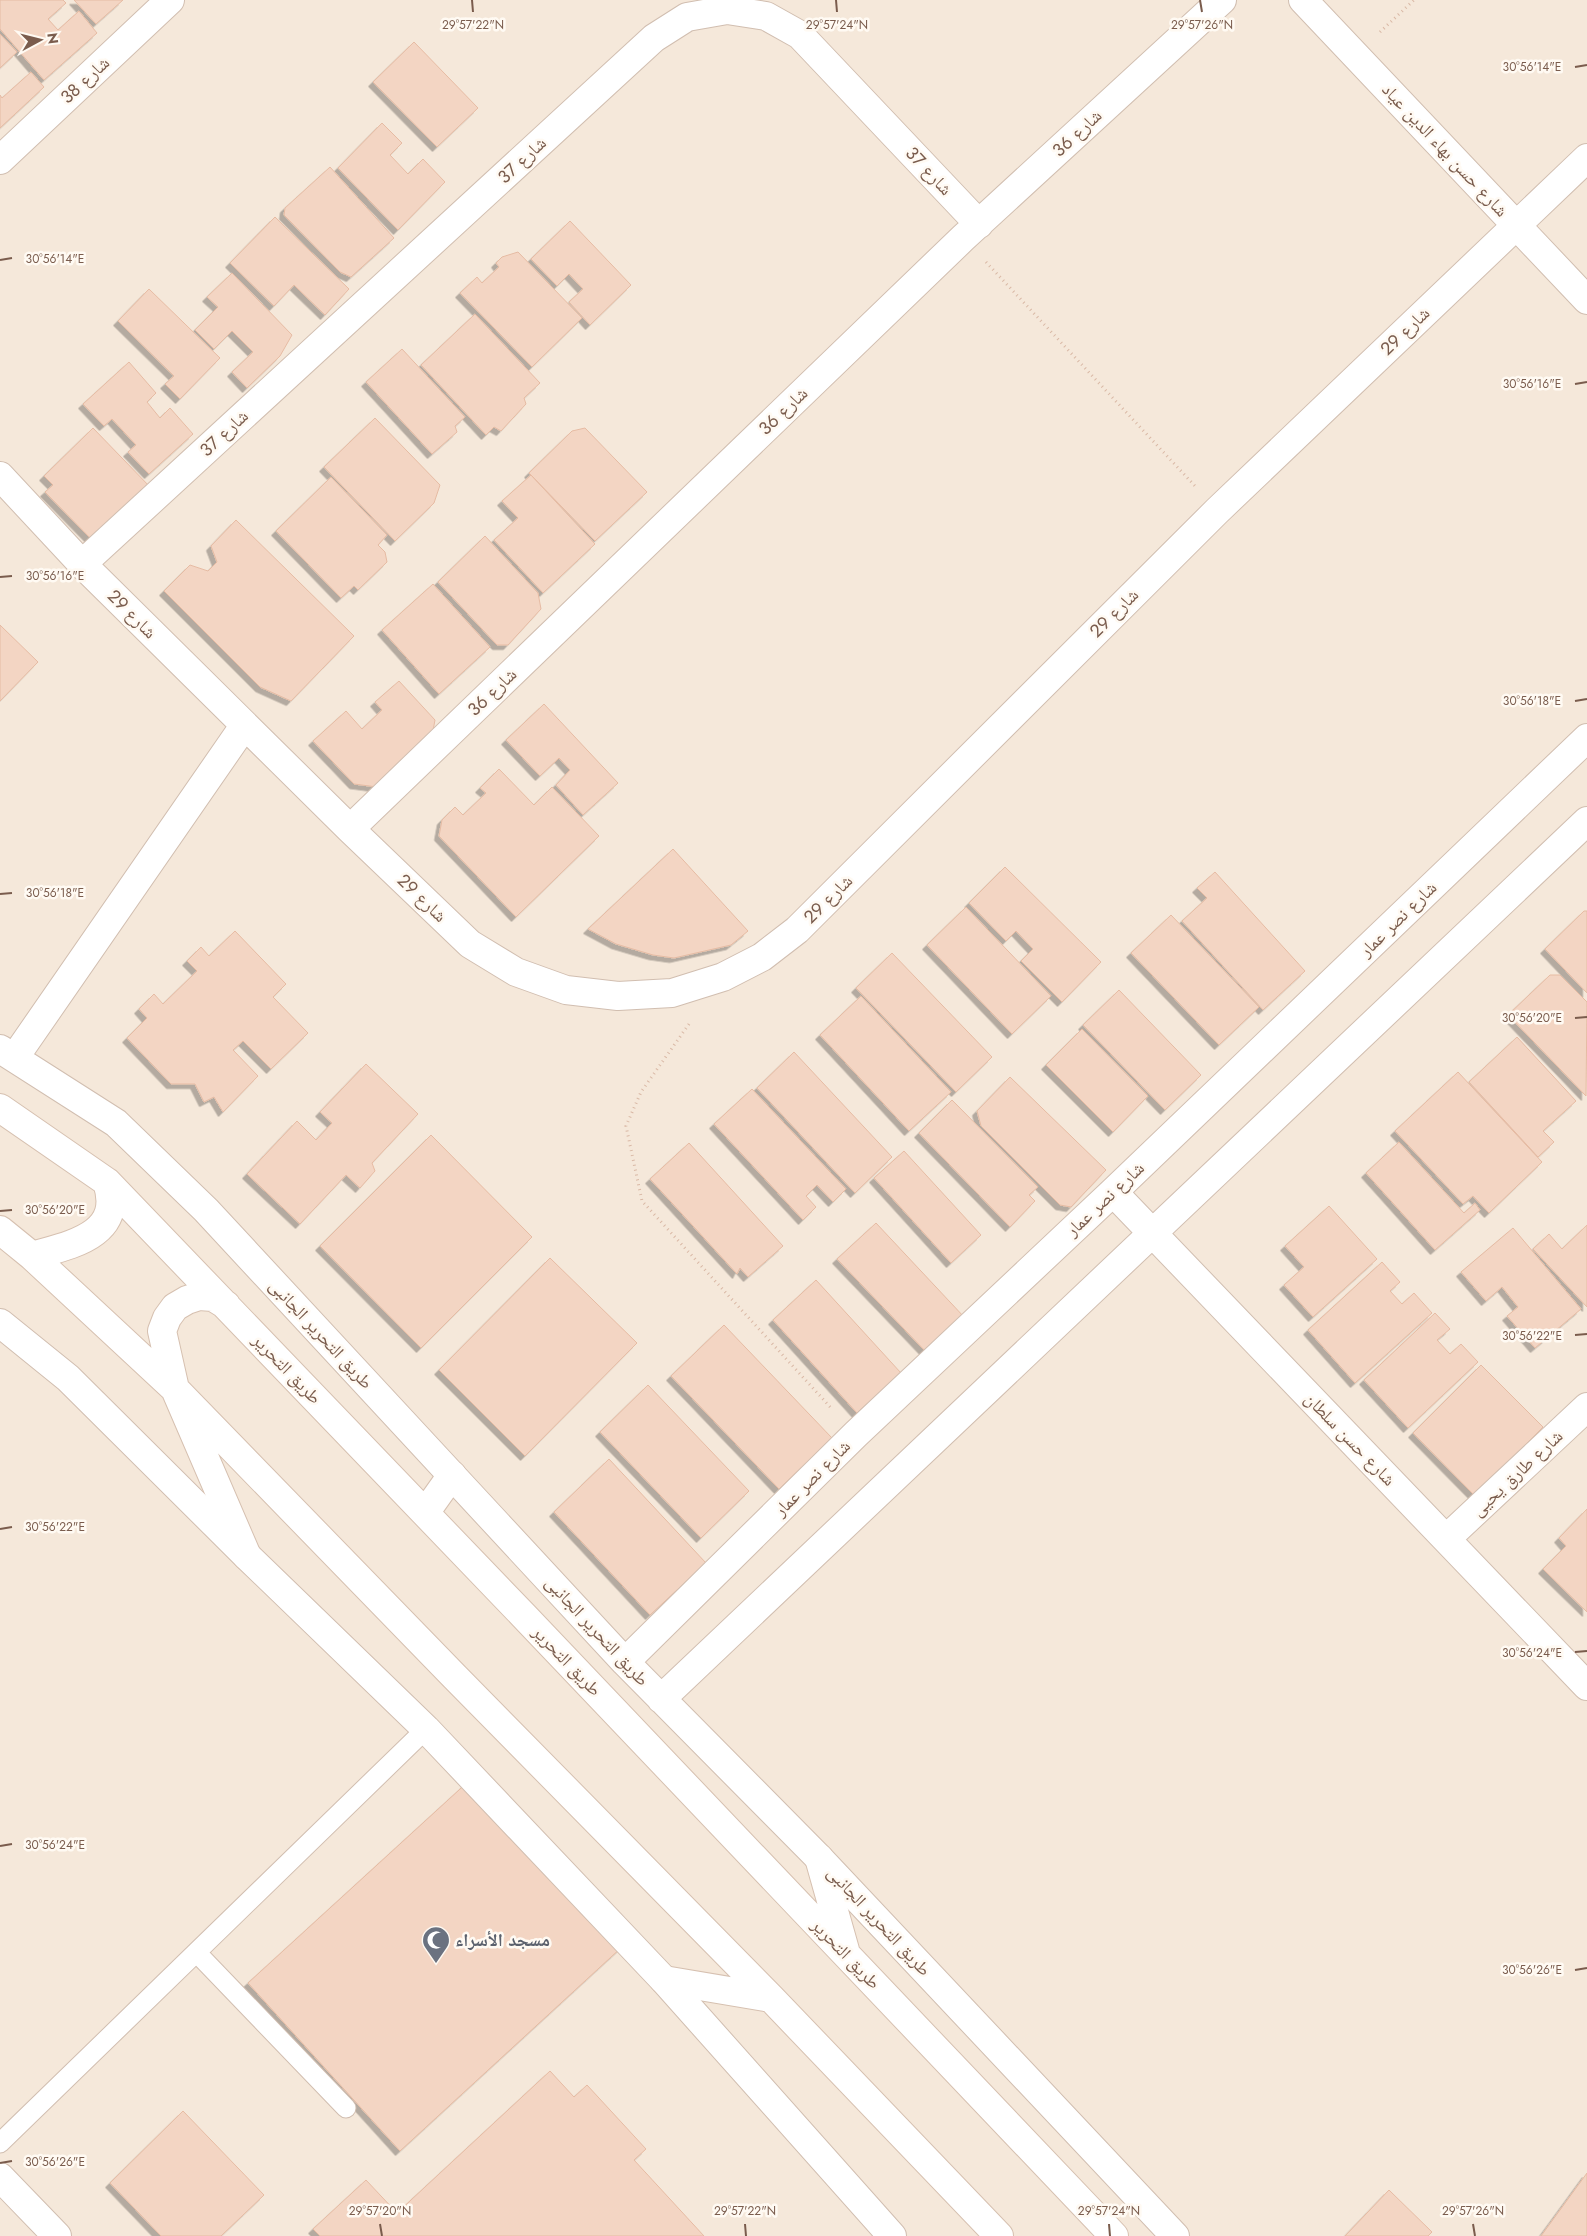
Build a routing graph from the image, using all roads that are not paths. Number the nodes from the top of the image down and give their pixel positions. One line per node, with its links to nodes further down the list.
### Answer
1 (170, 0): 6 (street, شارع 38)
2 (1222, 0): 8 (street, شارع 36)
3 (1303, 0): 7 (street, شارع حسن بهاء الدين عياد)
4 (759, 8): 8 (street, شارع 37); 11 (street, شارع 37)
5 (1587, 158): 7 (street, شارع 29)
6 (0, 160)
7 (1516, 226): 9 (street, شارع حسن بهاء الدين عياد); 15 (street, شارع 29)
8 (971, 231): 15 (street, شارع 36)
9 (1587, 300)
10 (0, 476): 11 (street, شارع 29)
11 (82, 564): 12 (street, شارع 29)
12 (244, 726): 15 (street, شارع 29); 16 (street)
13 (1587, 738): 19 (street, شارع نصر عمار)
14 (1587, 821): 21 (street)
15 (350, 829)
16 (8, 1053): 27 (street, طريق التحرير الجانبى)
17 (0, 1108): 18 (street, طريق التحرير)
18 (107, 1182): 22 (street); 23 (street, طريق التحرير)
19 (1113, 1192): 21 (street, شارع حسن سلطان); 31 (street, شارع نصر عمار)
20 (0, 1230): 22 (street)
21 (1152, 1233): 29 (street, شارع حسن سلطان); 33 (street)
22 (32, 1256): 25 (street)
23 (226, 1305): 25 (street); 28 (street, طريق التحرير)
24 (0, 1323): 30 (street)
25 (175, 1389): 30 (street); 39 (street)
26 (1587, 1406): 29 (street, شارع طارق يحيى)
27 (452, 1475): 28 (street); 31 (street, طريق التحرير الجانبى)
28 (425, 1513): 37 (street, طريق التحرير)
29 (1446, 1539): 32 (street, شارع حسن سلطان)
30 (247, 1556): 34 (street)
31 (625, 1662): 33 (street, طريق التحرير الجانبى)
32 (1587, 1686)
33 (661, 1699): 35 (street, طريق التحرير الجانبى)
34 (426, 1730): 36 (lane); 38 (street)
35 (819, 1858): 37 (street); 47 (street, طريق التحرير الجانبى)
36 (197, 1953): 40 (lane); 41 (lane)
37 (846, 1954): 46 (street, طريق التحرير)
38 (664, 1980): 39 (street); 44 (street)
39 (771, 1998): 45 (street)
40 (346, 2108)
41 (0, 2144)
42 (0, 2177): 43 (street)
43 (57, 2236)
44 (892, 2236)
45 (999, 2236)
46 (1114, 2236)
47 (1175, 2236)

